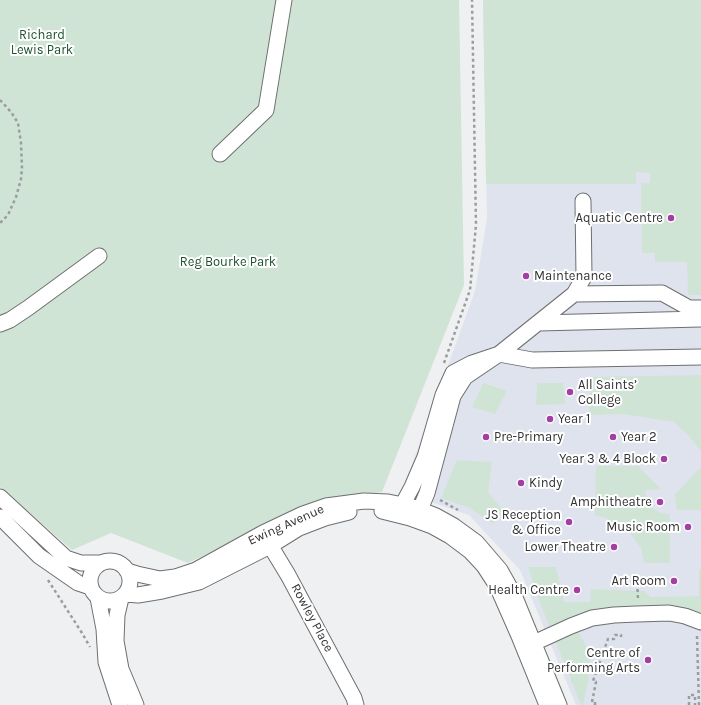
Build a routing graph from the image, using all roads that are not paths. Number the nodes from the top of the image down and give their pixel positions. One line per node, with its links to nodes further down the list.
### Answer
1 (284, 0): 2 (street)
2 (220, 154)
3 (584, 200): 5 (street)
4 (99, 256): 9 (street)
5 (574, 294): 6 (street); 8 (street)
6 (701, 308)
7 (701, 319): 8 (street)
8 (538, 323): 10 (street)
9 (0, 324)
10 (499, 354): 11 (street); 13 (street); 14 (street)
11 (701, 357)
12 (0, 497): 17 (street)
13 (400, 509): 14 (street, Ewing Avenue); 16 (street, Ewing Avenue)
14 (418, 515): 22 (street, Ewing Avenue)
15 (0, 517): 19 (street)
16 (267, 540): 18 (street, Ewing Avenue); 20 (street, Ewing Avenue); 25 (street, Rowley Place)
17 (101, 563): 18 (street); 19 (street)
18 (127, 571): 20 (street)
19 (94, 592): 20 (street); 23 (street)
20 (123, 596): 24 (street)
21 (699, 629): 22 (street)
22 (529, 646): 26 (street, Ewing Avenue); 27 (street, Ewing Avenue)
23 (120, 705)
24 (136, 705)
25 (356, 705)
26 (547, 705)
27 (559, 705)

